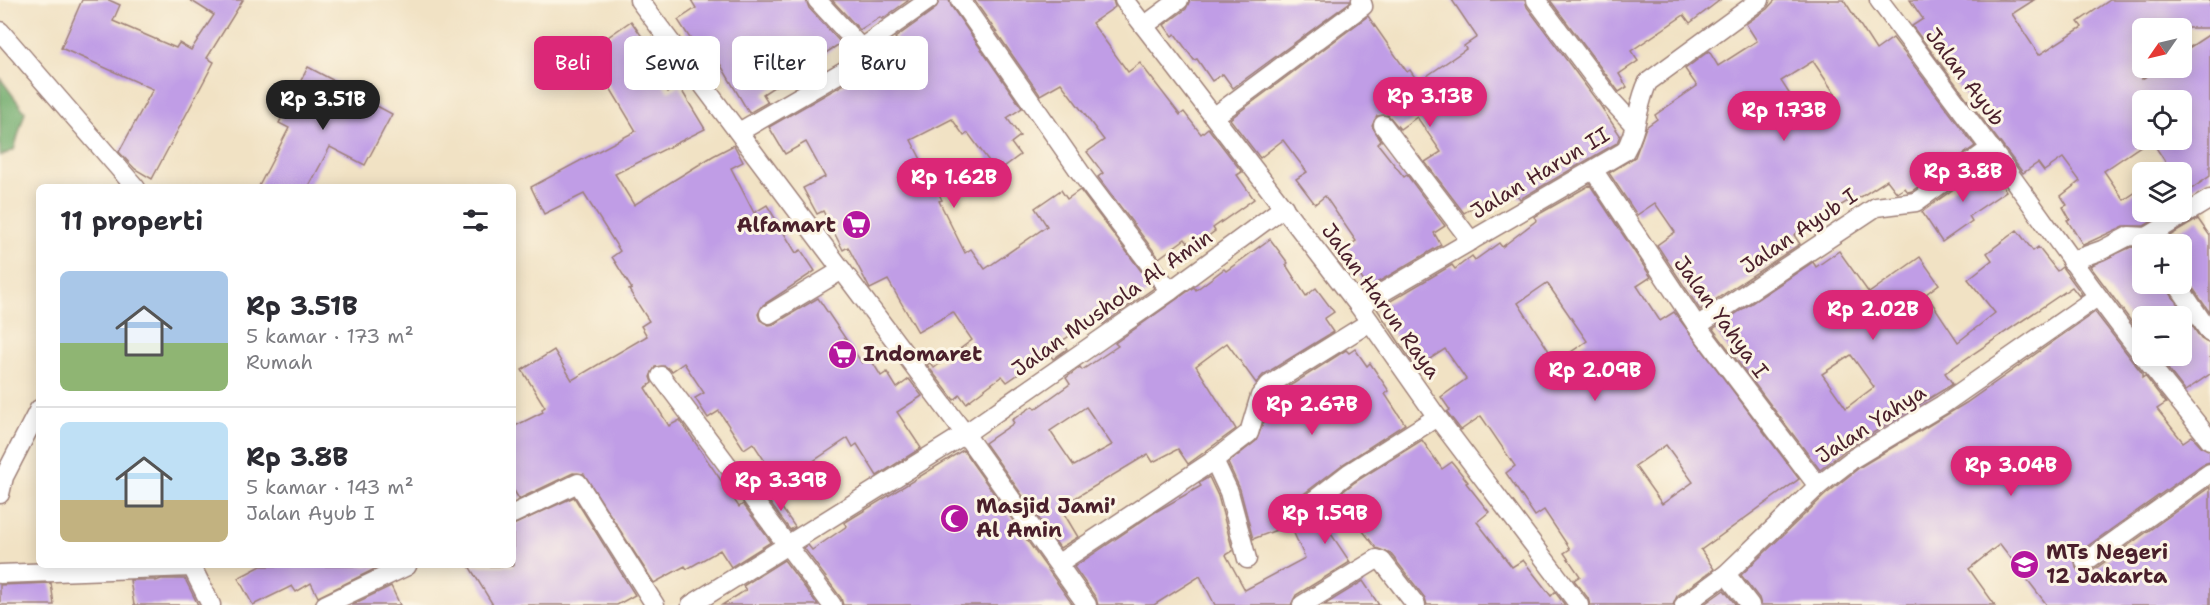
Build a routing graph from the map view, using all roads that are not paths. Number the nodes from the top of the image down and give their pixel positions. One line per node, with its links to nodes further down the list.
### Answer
1 (639, 0): 19 (street)
2 (817, 0): 13 (street)
3 (929, 0): 14 (street)
4 (960, 0): 30 (street)
5 (1124, 0): 11 (street, Jalan Harun Raya)
6 (1179, 0): 11 (street)
7 (1361, 0): 16 (street)
8 (1536, 0): 18 (street)
9 (1760, 0): 18 (street, Jalan Harun II)
10 (1879, 0): 20 (street, Jalan Ayub)
11 (1143, 26): 16 (street, Jalan Harun Raya)
12 (0, 31): 22 (street)
13 (850, 36)
14 (878, 36)
15 (839, 74): 19 (street)
16 (1215, 116): 24 (street, Jalan Harun Raya)
17 (1383, 124): 27 (street)
18 (1635, 126): 21 (street, Jalan Harun II)
19 (739, 132): 29 (street)
20 (1991, 148): 28 (street, Jalan Ayub); 36 (street, Jalan Ayub I)
21 (1594, 171): 27 (street, Jalan Harun II); 36 (street, Jalan Yahya I)
22 (133, 184)
23 (2210, 199): 25 (street)
24 (1284, 207): 30 (street, Jalan Mushola Al Amin); 33 (street, Jalan Harun Raya)
25 (2159, 234)
26 (2132, 237): 28 (street)
27 (1471, 241): 33 (street, Jalan Harun II)
28 (2071, 261): 32 (street, Jalan Ayub)
29 (842, 270): 34 (street); 43 (street)
30 (1170, 291): 43 (street, Jalan Mushola Al Amin)
31 (2184, 294): 37 (street)
32 (2097, 297): 38 (street, Jalan Ayub); 48 (street, Jalan Yahya)
33 (1359, 306): 35 (street, Jalan Harun Raya)
34 (769, 314)
35 (1370, 322): 42 (street, Jalan Harun Raya); 45 (street)
36 (1697, 326): 48 (street, Jalan Yahya I)
37 (2210, 333)
38 (2132, 342)
39 (2151, 366): 44 (street, Jalan Ayub)
40 (661, 376): 51 (street)
41 (36, 415): 47 (street)
42 (1437, 417): 50 (street); 69 (street, Jalan Harun Raya)
43 (965, 434): 51 (street, Jalan Mushola Al Amin); 54 (street)
44 (2210, 440)
45 (1214, 460): 52 (street); 54 (street)
46 (2210, 473): 53 (street)
47 (1, 484)
48 (1818, 486): 59 (street, Jalan Yahya)
49 (516, 513): 63 (street)
50 (1287, 521)
51 (788, 545): 64 (street, Jalan Mushola Al Amin); 65 (street)
52 (1247, 559)
53 (2085, 562)
54 (1059, 563): 66 (street)
55 (165, 568): 58 (street)
56 (192, 568): 61 (street)
57 (404, 568): 60 (street)
58 (0, 574)
59 (1726, 574): 70 (street, Jalan Yahya); 71 (street)
60 (349, 600): 62 (street)
61 (211, 605)
62 (325, 605)
63 (656, 605)
64 (691, 605)
65 (832, 605)
66 (1087, 605)
67 (1302, 605): 68 (street)
68 (1416, 605)
69 (1580, 605)
70 (1684, 605)
71 (1750, 605)

